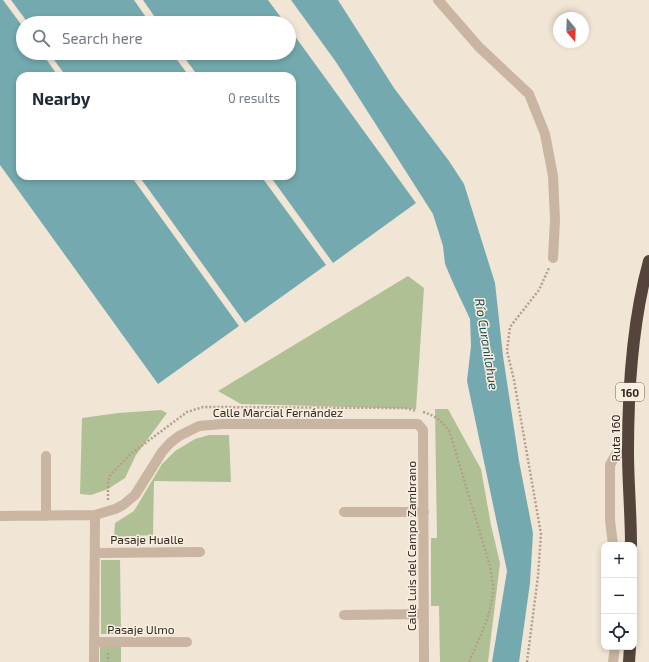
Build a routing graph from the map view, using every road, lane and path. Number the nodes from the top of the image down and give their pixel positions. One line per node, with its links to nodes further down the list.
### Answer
1 (438, 0): 2 (street)
2 (553, 258): 28 (path)
3 (649, 261): 5 (highway, Ruta 160 / 160)
4 (423, 430): 7 (street, Calle Marcial Fernández); 9 (street, Calle Luis del Campo Zambrano)
5 (628, 452): 13 (street); 14 (highway, Ruta 160 / 160)
6 (46, 456): 12 (street)
7 (108, 511): 10 (street, Calle Marcial Fernández); 27 (path)
8 (344, 512): 9 (street)
9 (424, 512): 17 (street, Calle Luis del Campo Zambrano)
10 (94, 515): 12 (street, Calle Marcial Fernández); 16 (street)
11 (0, 516): 12 (street, Calle Marcial Fernández)
12 (46, 516)
13 (613, 542)
14 (631, 542)
15 (200, 552): 16 (street, Pasaje Hualle)
16 (95, 553): 19 (street)
17 (424, 614): 18 (street); 26 (street, Calle Luis del Campo Zambrano)
18 (344, 615)
19 (94, 642): 20 (street, Pasaje Ulmo); 24 (street)
20 (108, 642): 21 (street, Pasaje Ulmo); 25 (path)
21 (186, 642)
22 (615, 650): 29 (street)
23 (630, 650): 30 (highway)
24 (94, 662)
25 (108, 662)
26 (424, 662)
27 (468, 662)
28 (527, 662)
29 (613, 662)
30 (629, 662)

